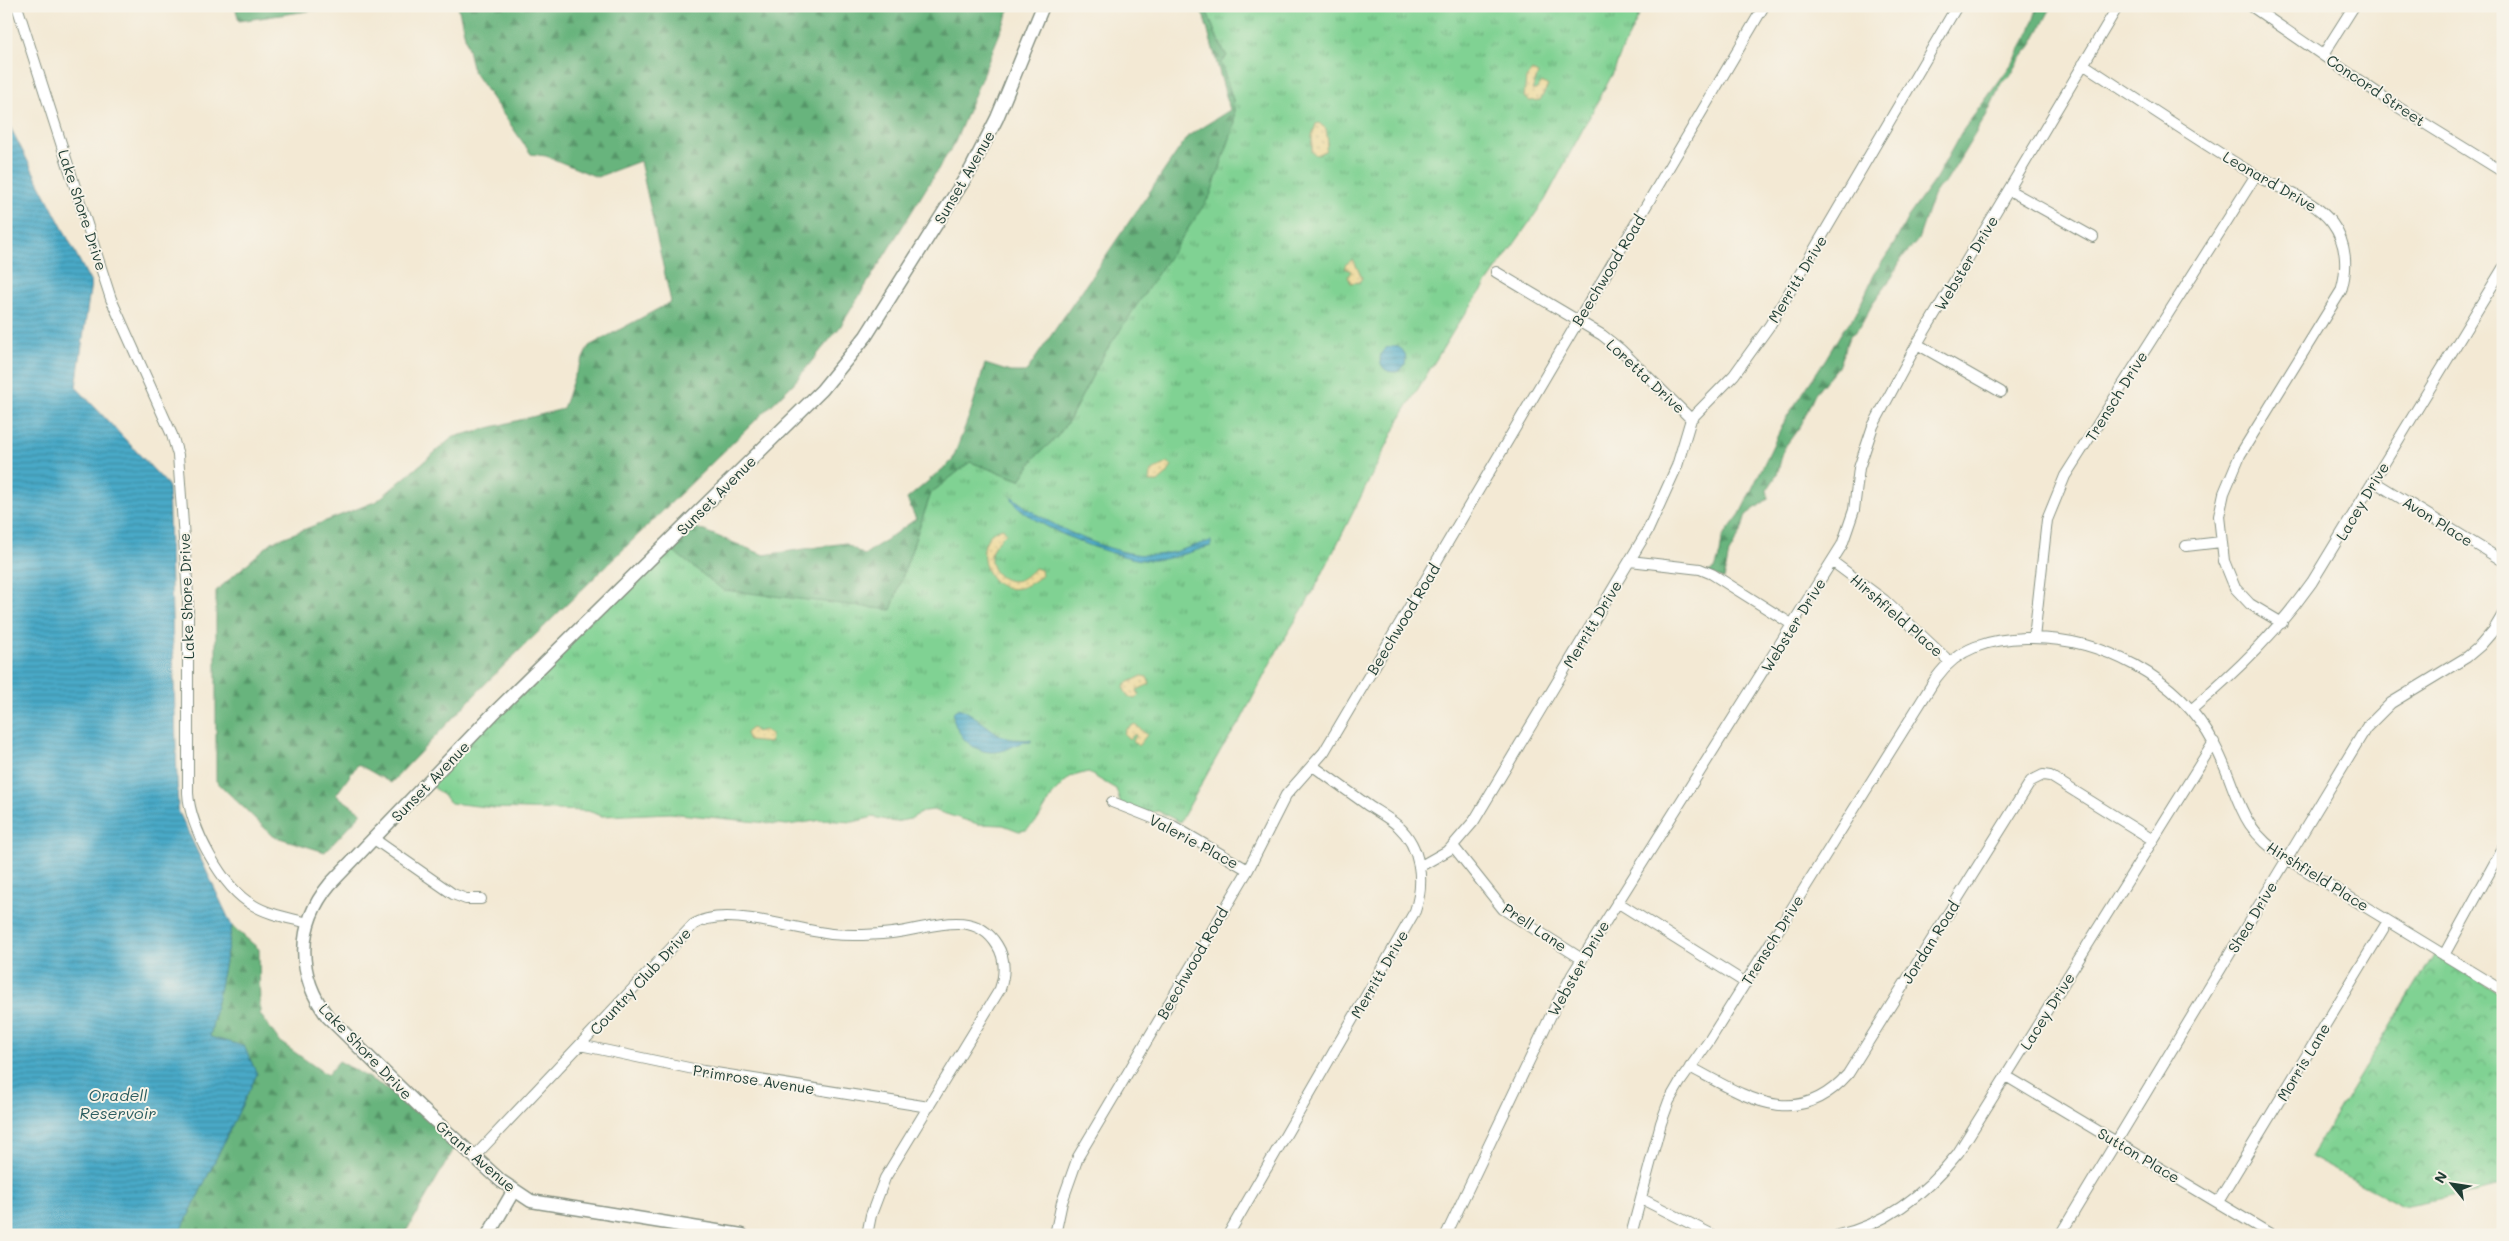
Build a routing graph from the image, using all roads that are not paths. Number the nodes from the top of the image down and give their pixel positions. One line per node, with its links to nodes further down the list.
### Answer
1 (18, 6): 45 (street, Lake Shore Drive)
2 (1043, 6): 35 (street, Sunset Avenue)
3 (1764, 6): 16 (street, Beechwood Road)
4 (1957, 6): 19 (street, Merritt Drive)
5 (2118, 6): 9 (street, Webster Drive)
6 (2251, 6): 8 (street, Concord Street)
7 (2354, 6): 8 (street)
8 (2323, 55): 10 (street, Concord Street)
9 (2083, 64): 11 (street, Leonard Drive); 12 (street, Webster Drive)
10 (2503, 172)
11 (2256, 175): 21 (street, Leonard Drive); 29 (street, Trensch Drive)
12 (2009, 190): 13 (street); 17 (street, Webster Drive)
13 (2093, 237)
14 (2503, 268): 20 (street, Lacey Drive)
15 (1496, 272): 16 (street, Loretta Drive)
16 (1579, 320): 19 (street, Loretta Drive); 33 (street, Beechwood Road)
17 (1918, 344): 18 (street); 25 (street, Webster Drive)
18 (2001, 392)
19 (1692, 420): 23 (street, Merritt Drive)
20 (2374, 481): 24 (street, Avon Place); 27 (street, Lacey Drive)
21 (2221, 542): 22 (street); 27 (street, Leonard Drive)
22 (2186, 546)
23 (1630, 561): 28 (street); 37 (street, Merritt Drive)
24 (2503, 561)
25 (1833, 562): 28 (street, Webster Drive); 30 (street, Hirshfield Place)
26 (2503, 614): 39 (street, Shea Drive)
27 (2282, 623): 31 (street, Lacey Drive)
28 (1793, 625): 43 (street, Webster Drive)
29 (2034, 638): 30 (street, Hirshfield Place); 31 (street, Hirshfield Place)
30 (1950, 662): 48 (street, Trensch Drive)
31 (2191, 710): 32 (street, Hirshfield Place)
32 (2214, 742): 36 (street, Lacey Drive); 39 (street, Hirshfield Place)
33 (1313, 766): 40 (street); 41 (street, Beechwood Road)
34 (1112, 802): 41 (street, Valerie Place)
35 (374, 839): 42 (street); 45 (street, Sunset Avenue)
36 (2153, 840): 51 (street, Jordan Road); 52 (street, Lacey Drive)
37 (1453, 846): 40 (street, Merritt Drive); 47 (street, Prell Lane)
38 (2503, 848): 46 (street)
39 (2287, 859): 44 (street, Hirshfield Place); 55 (street, Shea Drive)
40 (1418, 867): 64 (street, Merritt Drive)
41 (1248, 870): 63 (street, Beechwood Road)
42 (481, 899)
43 (1617, 902): 47 (street, Webster Drive); 48 (street)
44 (2388, 921): 46 (street, Hirshfield Place); 59 (street, Morris Lane)
45 (308, 923): 54 (street, Lake Shore Drive)
46 (2444, 955): 49 (street, Hirshfield Place)
47 (1582, 958): 65 (street, Webster Drive)
48 (1746, 983): 51 (street, Trensch Drive)
49 (2503, 991)
50 (580, 1045): 53 (street, Primrose Avenue); 53 (street, Country Club Drive); 56 (street, Country Club Drive)
51 (1690, 1067): 58 (street, Trensch Drive)
52 (2006, 1076): 55 (street, Sutton Place); 68 (street, Lacey Drive)
53 (929, 1107): 62 (street, Country Club Drive)
54 (421, 1108): 56 (street, Grant Avenue)
55 (2117, 1141): 59 (street, Sutton Place); 69 (street, Shea Drive)
56 (474, 1157): 57 (street, Grant Avenue)
57 (514, 1190): 60 (street); 61 (street, Grant Avenue)
58 (1642, 1199): 66 (street, Trensch Drive); 67 (street)
59 (2218, 1202): 70 (street, Sutton Place)
60 (488, 1235)
61 (742, 1235)
62 (867, 1235)
63 (1055, 1235)
64 (1228, 1235)
65 (1446, 1235)
66 (1631, 1235)
67 (1713, 1235)
68 (1838, 1235)
69 (2060, 1235)
70 (2272, 1235)

